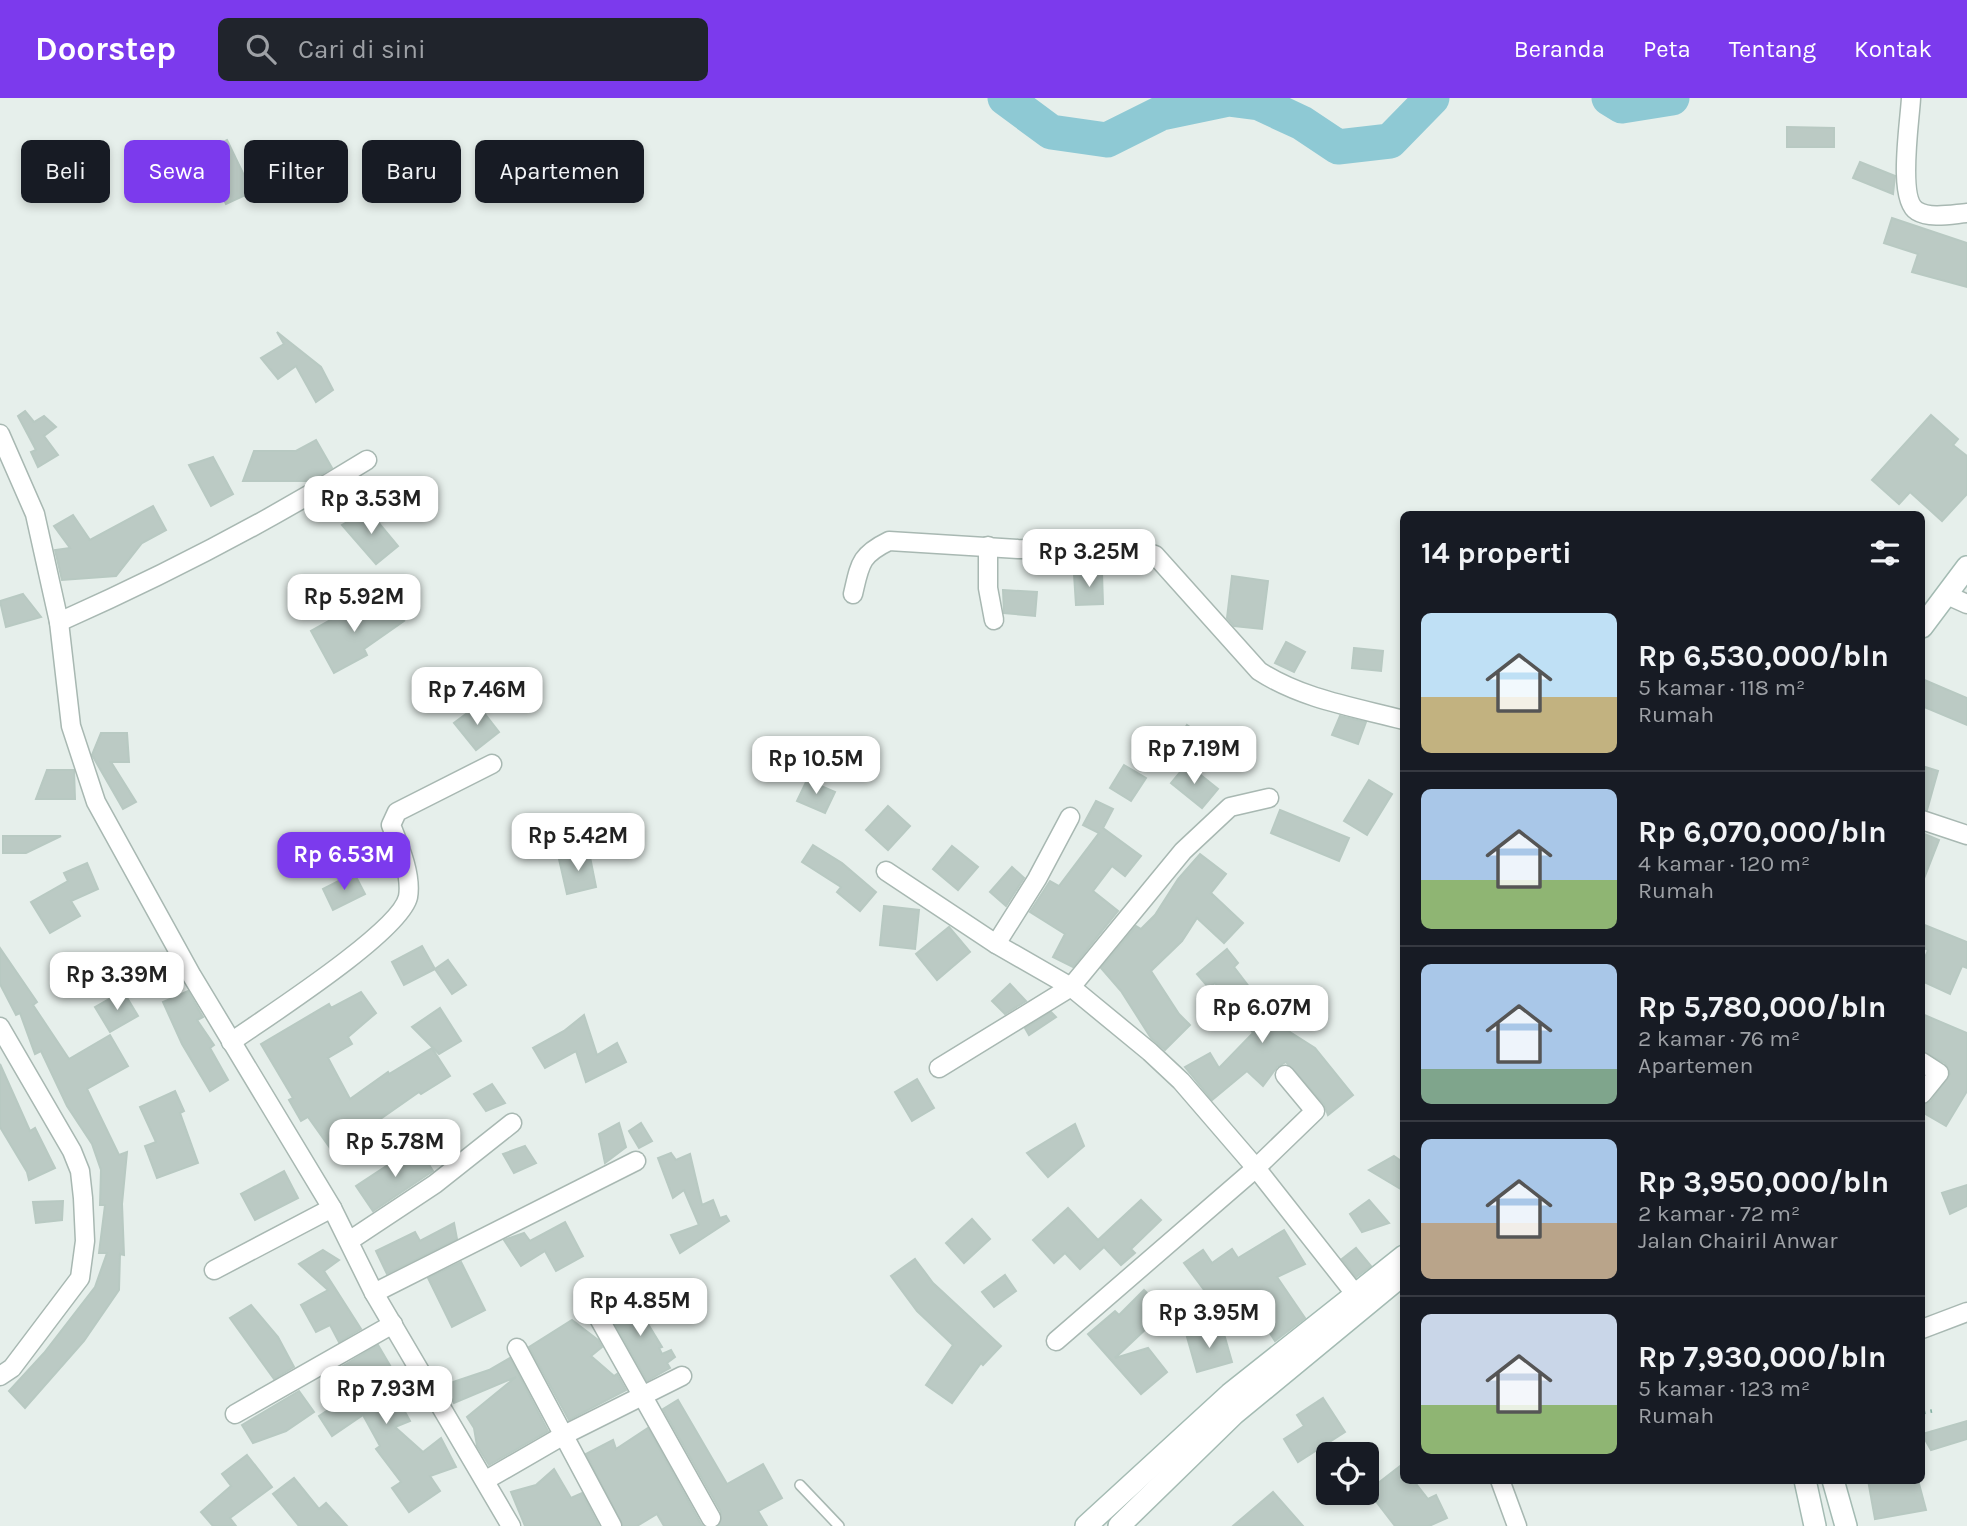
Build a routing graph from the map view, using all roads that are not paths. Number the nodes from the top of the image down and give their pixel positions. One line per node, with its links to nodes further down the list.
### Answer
1 (1911, 98): 2 (street)
2 (1967, 213)
3 (0, 434): 11 (street)
4 (367, 460): 11 (street)
5 (988, 546): 7 (street); 10 (street); 13 (street)
6 (1967, 567): 8 (main road)
7 (853, 594)
8 (1947, 595): 9 (street); 12 (main road)
9 (1967, 604)
10 (994, 620)
11 (59, 622): 23 (street)
12 (1925, 622)
13 (1400, 719)
14 (492, 764): 23 (street)
15 (1269, 798): 21 (street)
16 (1070, 817): 20 (street)
17 (1925, 821): 18 (street)
18 (1967, 835)
19 (886, 871): 20 (street)
20 (996, 944): 21 (street)
21 (1071, 987): 25 (street); 30 (street)
22 (0, 1027): 44 (street)
23 (231, 1042): 31 (street)
24 (1925, 1064): 27 (street)
25 (939, 1068)
26 (1286, 1075): 30 (street)
27 (1925, 1090)
28 (512, 1123): 32 (street)
29 (636, 1161): 36 (street)
30 (1256, 1168): 37 (street); 42 (street)
31 (332, 1208): 32 (street); 34 (street)
32 (349, 1241): 36 (street)
33 (1400, 1259): 37 (main road)
34 (214, 1270)
35 (1400, 1277): 59 (main road)
36 (373, 1293): 40 (street)
37 (1356, 1295): 58 (main road)
38 (1967, 1312): 41 (street)
39 (596, 1313): 46 (street)
40 (393, 1324): 47 (street); 49 (street)
41 (1925, 1328)
42 (1056, 1341)
43 (517, 1348): 48 (street)
44 (0, 1376)
45 (682, 1376): 46 (street)
46 (641, 1395): 48 (street); 54 (street)
47 (235, 1414)
48 (564, 1435): 49 (street); 56 (street)
49 (486, 1479): 55 (street)
50 (1501, 1484): 60 (street)
51 (1806, 1484): 61 (main road)
52 (1834, 1484): 62 (main road)
53 (800, 1485): 57 (lane)
54 (710, 1518)
55 (511, 1526)
56 (612, 1526)
57 (839, 1526)
58 (1086, 1526)
59 (1119, 1526)
60 (1517, 1526)
61 (1815, 1526)
62 (1846, 1526)

